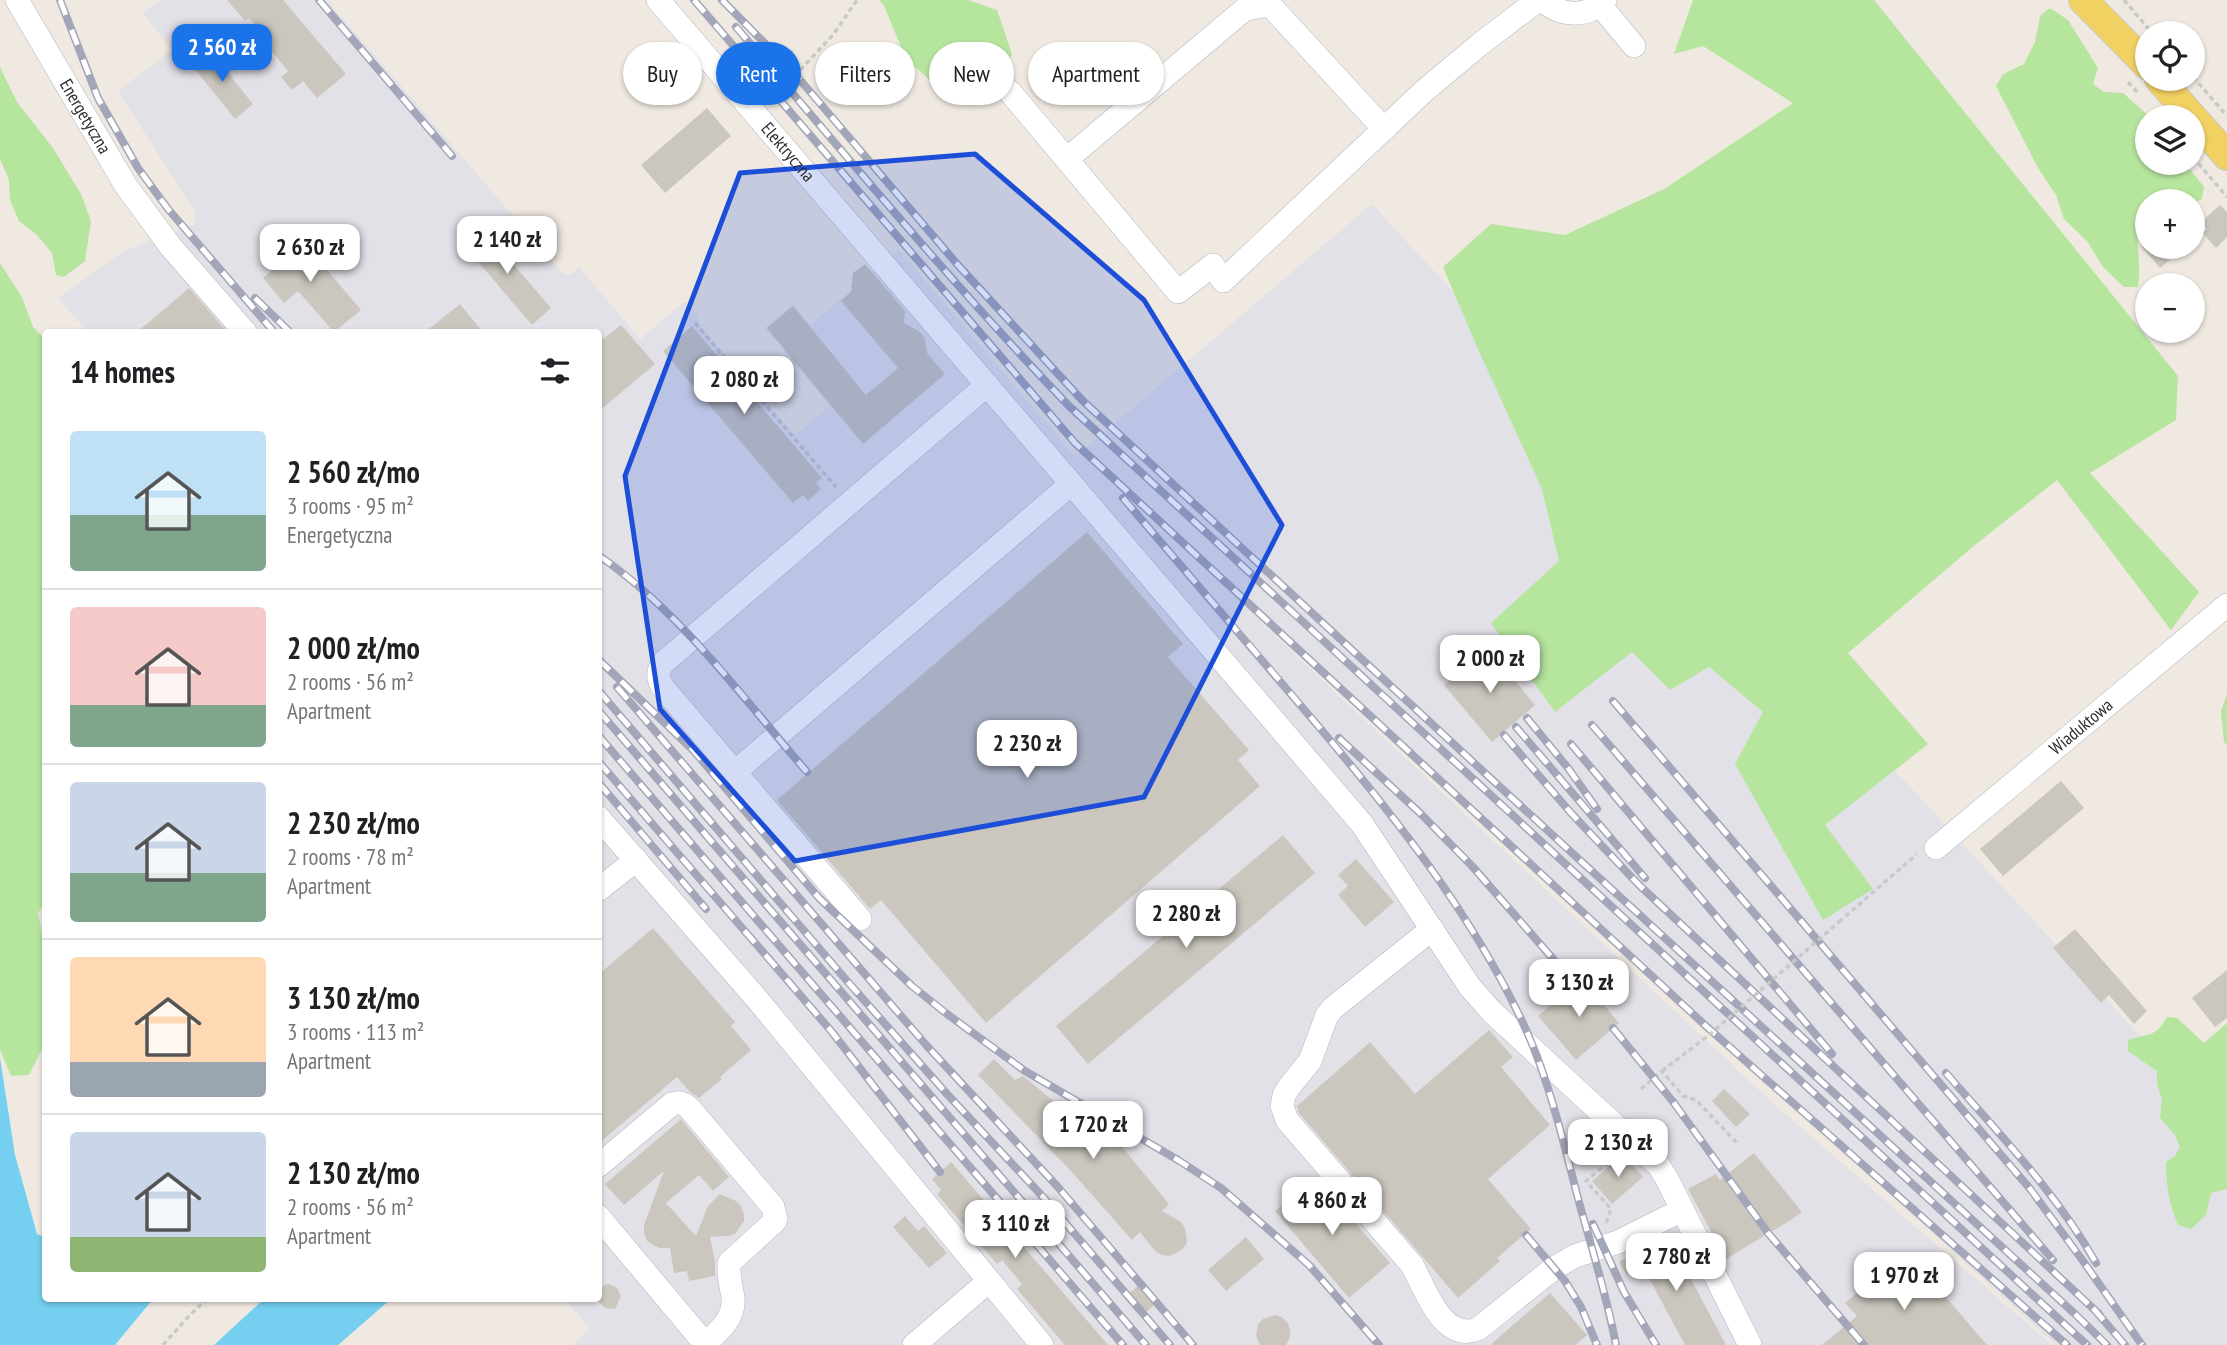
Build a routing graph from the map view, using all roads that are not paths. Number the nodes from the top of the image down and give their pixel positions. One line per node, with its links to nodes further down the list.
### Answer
1 (17, 0): 15 (street, Energetyczna)
2 (658, 0): 16 (street, Elektryczna)
3 (1540, 0): 6 (street); 12 (street)
4 (2083, 0): 9 (main road)
5 (2102, 0): 8 (main road)
6 (1603, 3): 7 (street)
7 (1634, 46)
8 (2135, 48)
9 (2135, 53)
10 (2170, 91): 13 (main road)
11 (1014, 97): 14 (street)
12 (1384, 129): 14 (street); 14 (street)
13 (2227, 156)
14 (1067, 159)
15 (242, 329)
16 (987, 385): 17 (street, Elektryczna); 19 (street)
17 (1071, 484): 19 (street); 25 (street, Elektryczna)
18 (2227, 605): 21 (street, Wiaduktowa)
19 (735, 772): 24 (street)
20 (602, 822): 22 (street)
21 (1936, 848)
22 (636, 860): 23 (street); 29 (street)
23 (602, 887)
24 (860, 919)
25 (1432, 929): 27 (street, Elektryczna); 27 (street)
26 (602, 1163): 30 (street)
27 (1682, 1210): 33 (street, Elektryczna)
28 (602, 1221): 30 (street)
29 (989, 1280): 31 (street); 32 (street)
30 (705, 1345)
31 (914, 1345)
32 (1042, 1345)
33 (1750, 1345)

